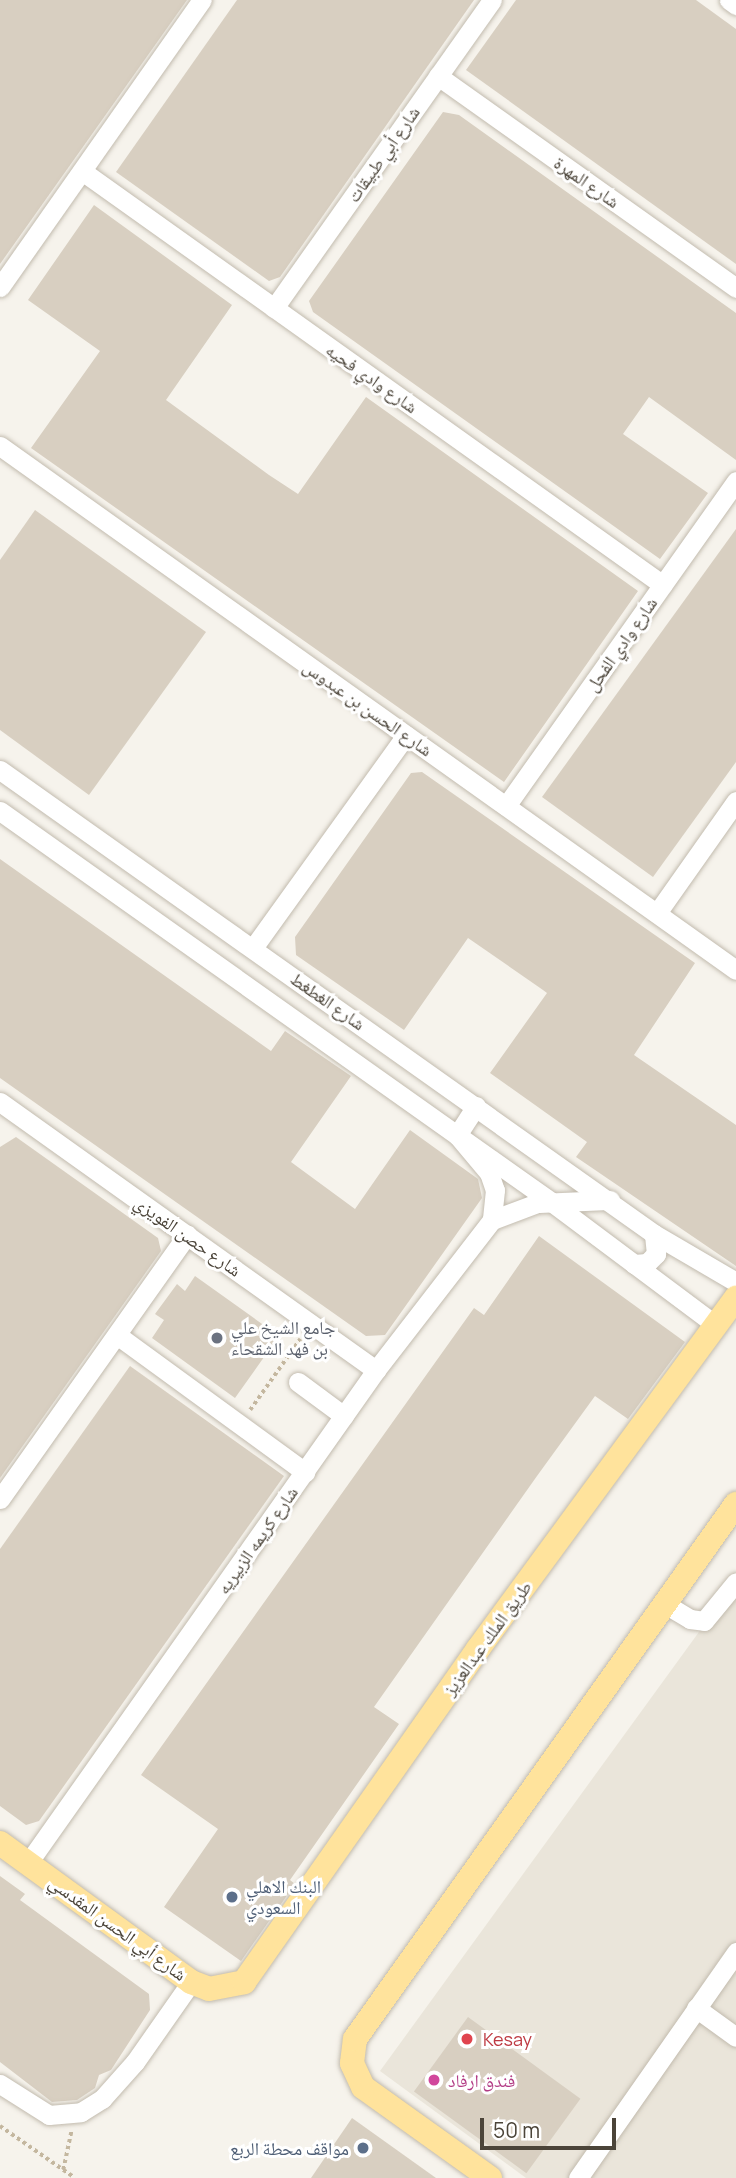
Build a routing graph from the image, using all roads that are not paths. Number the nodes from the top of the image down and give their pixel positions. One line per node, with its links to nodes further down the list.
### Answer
1 (202, 0): 6 (street)
2 (492, 0): 5 (street, شارع أبي طبيقات)
3 (729, 0): 4 (street)
4 (736, 5)
5 (438, 76): 8 (street, شارع المهرة); 9 (street, شارع أبي طبيقات)
6 (82, 171): 7 (street); 9 (street, شارع وادي فحيه)
7 (0, 287)
8 (736, 288)
9 (274, 308): 12 (street, شارع وادي فحيه)
10 (0, 446): 13 (street, شارع الحسن بن عبدوس)
11 (736, 481): 12 (street, شارع وادي الفحل)
12 (663, 585): 16 (street, شارع وادي الفحل)
13 (406, 735): 16 (street, شارع الحسن بن عبدوس); 19 (street)
14 (0, 770): 19 (street, شارع الغطغط)
15 (736, 801): 18 (street)
16 (506, 806): 18 (street, شارع الحسن بن عبدوس)
17 (0, 811): 23 (street, شارع الغطغط)
18 (657, 913): 20 (street, شارع الحسن بن عبدوس)
19 (253, 948): 22 (street, شارع الغطغط)
20 (736, 970)
21 (0, 1102): 28 (street, شارع حصن الفويزي)
22 (476, 1106): 23 (street); 24 (street, شارع الغطغط)
23 (457, 1135): 25 (street, شارع الغطغط); 26 (street)
24 (610, 1200): 25 (street); 27 (street, شارع الغطغط)
25 (550, 1201): 26 (street); 29 (street, شارع الغطغط)
26 (492, 1220): 34 (street, شارع كريمه الزبيريه)
27 (654, 1234): 29 (street); 30 (street, شارع الغطغط)
28 (187, 1235): 33 (street); 34 (street, شارع حصن الفويزي)
29 (634, 1264): 32 (street, شارع الغطغط)
30 (736, 1282)
31 (736, 1298): 32 (main road, طريق الملك عبدالعزيز)
32 (716, 1325): 46 (main road, طريق الملك عبدالعزيز)
33 (117, 1335): 37 (street); 38 (street)
34 (376, 1370): 36 (street, شارع كريمه الزبيريه)
35 (299, 1382): 36 (street)
36 (344, 1416): 37 (street, شارع كريمه الزبيريه)
37 (305, 1472): 43 (street, شارع كريمه الزبيريه)
38 (0, 1499)
39 (736, 1504): 41 (main road)
40 (736, 1583): 41 (street)
41 (665, 1604): 50 (main road)
42 (0, 1843): 43 (main road, شارع أبي الحسن المقدسي)
43 (28, 1863): 45 (main road, شارع أبي الحسن المقدسي)
44 (736, 1952): 47 (street)
45 (191, 1982): 46 (main road, شارع أبي الحسن المقدسي); 49 (street)
46 (244, 1982)
47 (696, 2008): 48 (street); 51 (street)
48 (736, 2036)
49 (0, 2084)
50 (490, 2178)
51 (578, 2178)

